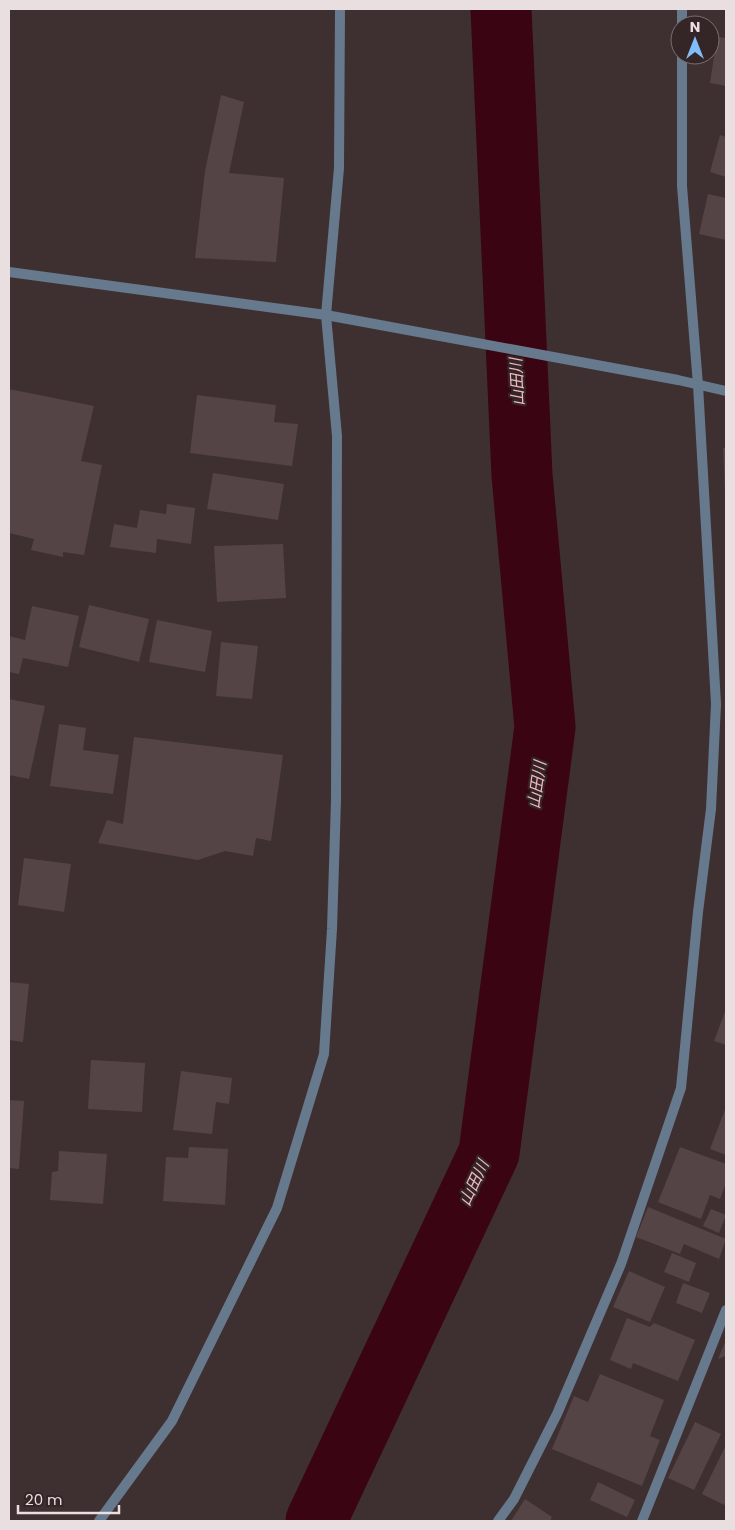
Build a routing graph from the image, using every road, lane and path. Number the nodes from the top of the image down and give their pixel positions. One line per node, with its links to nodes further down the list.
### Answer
1 (340, 9): 4 (street)
2 (682, 65): 5 (street)
3 (9, 272): 4 (street)
4 (326, 315): 5 (street); 8 (street)
5 (698, 385): 6 (street); 9 (street)
6 (726, 391)
7 (726, 1310): 10 (street)
8 (99, 1521)
9 (498, 1521)
10 (642, 1521)

